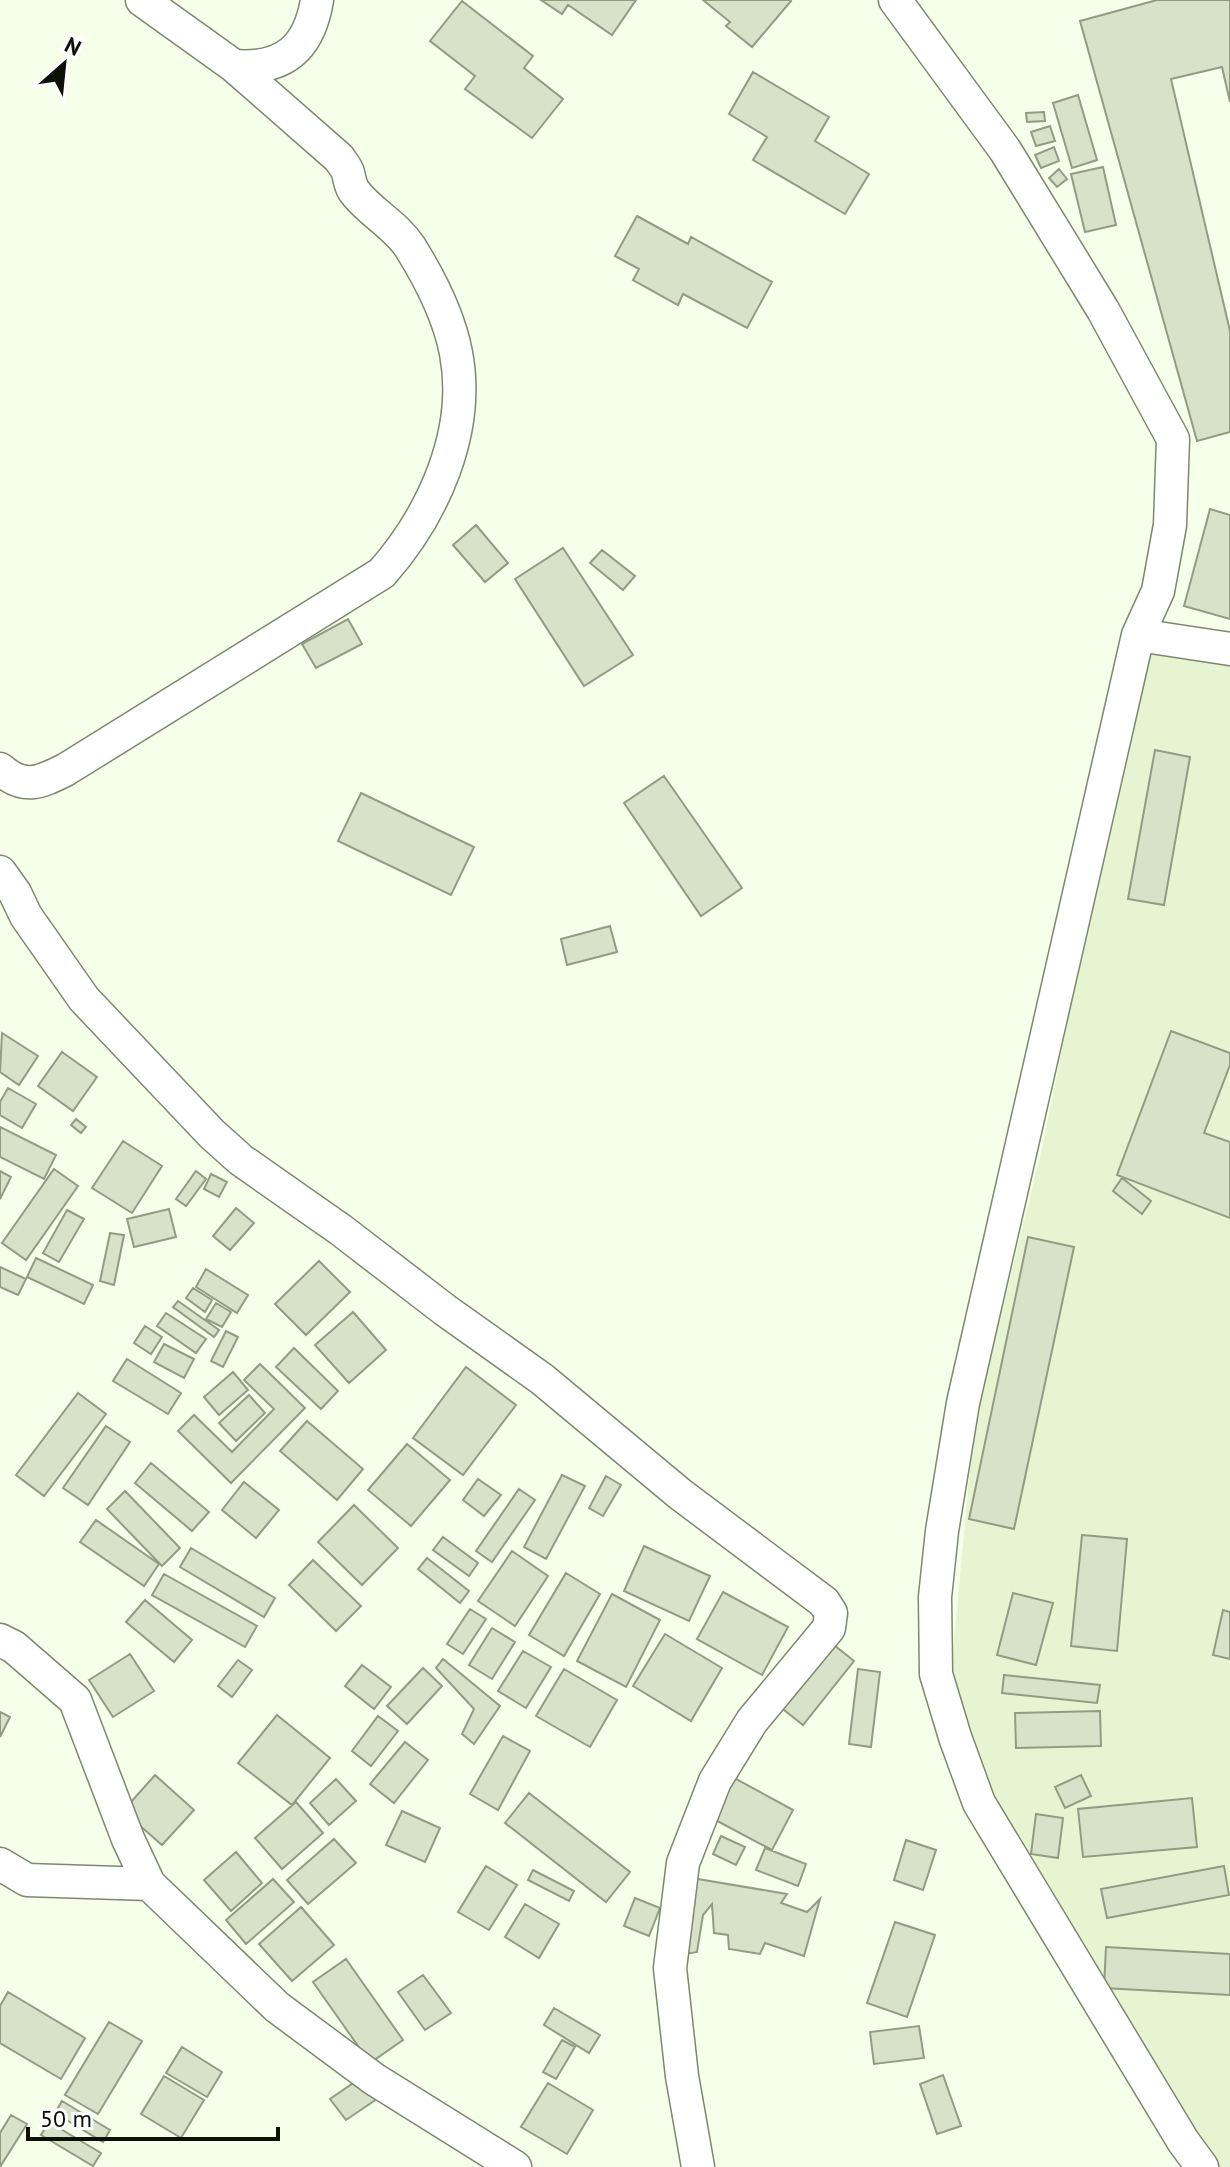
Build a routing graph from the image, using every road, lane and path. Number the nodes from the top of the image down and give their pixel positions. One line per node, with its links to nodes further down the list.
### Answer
1 (142, 0): 4 (street)
2 (317, 0): 4 (street)
3 (895, 0): 5 (street)
4 (234, 66): 7 (street)
5 (1138, 635): 6 (street); 14 (street)
6 (1230, 649)
7 (0, 769)
8 (0, 872): 13 (street)
9 (0, 1640): 11 (street)
10 (0, 1864): 11 (street)
11 (149, 1884): 12 (street)
12 (515, 2167)
13 (698, 2167)
14 (1202, 2167)

